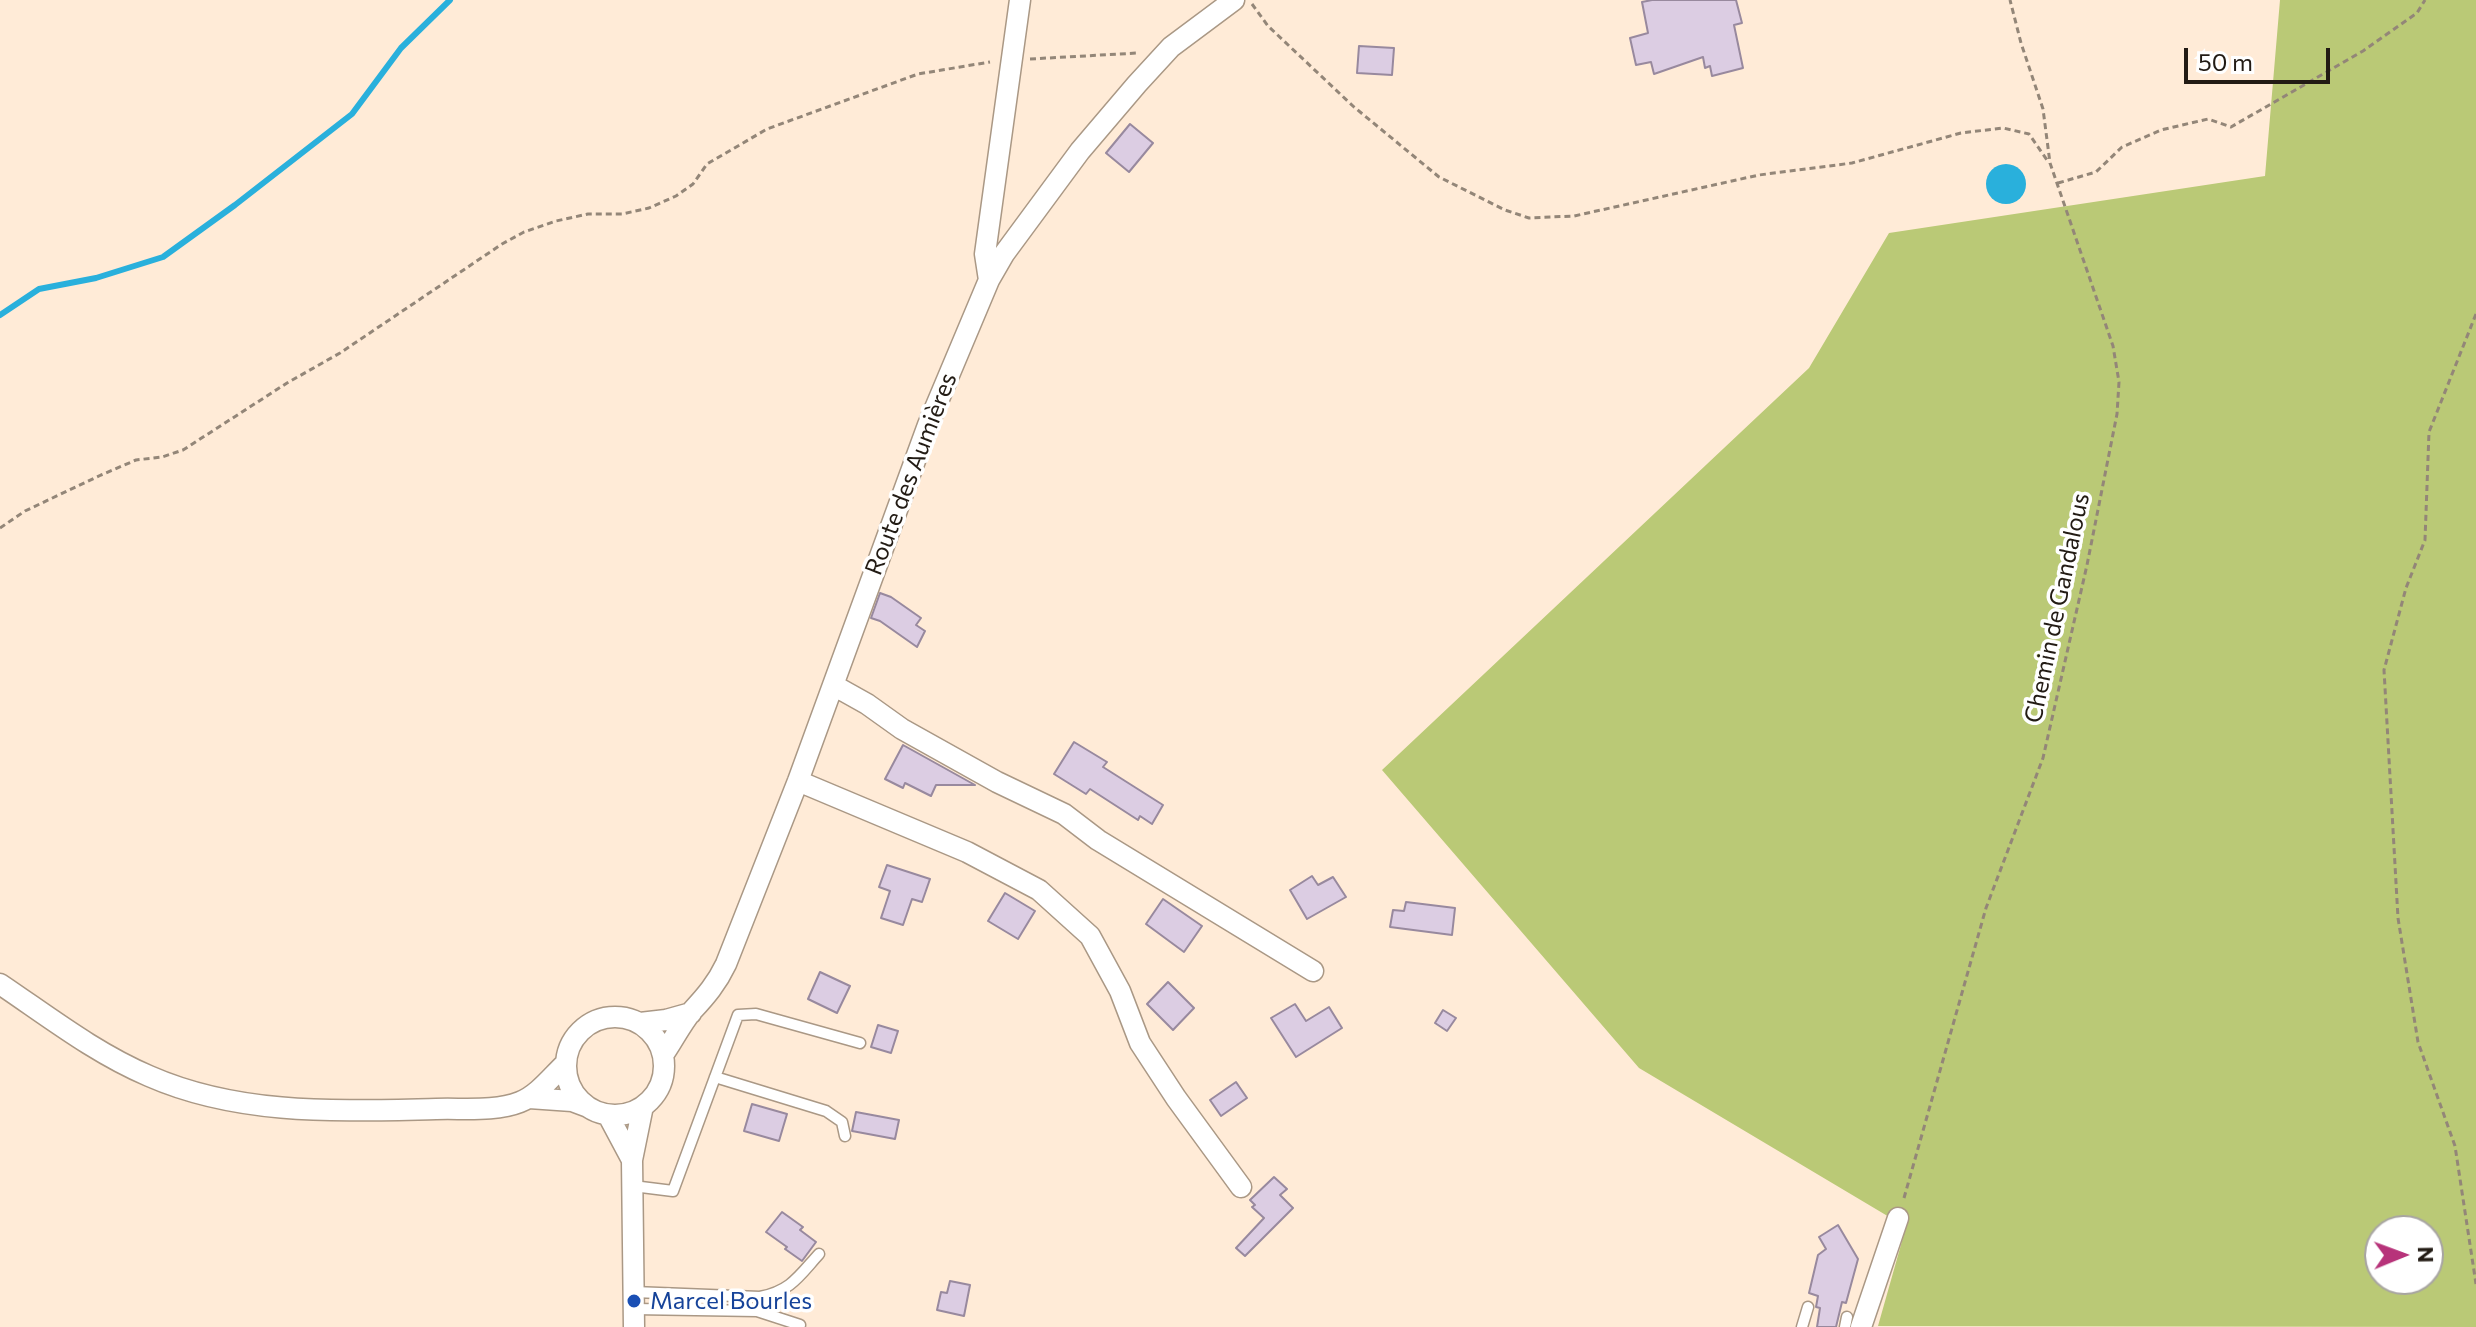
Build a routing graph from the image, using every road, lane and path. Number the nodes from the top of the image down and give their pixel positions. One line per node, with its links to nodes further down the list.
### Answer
1 (1020, 0): 7 (street)
2 (1234, 0): 6 (street, Route des Aumières)
3 (1249, 0): 8 (path)
4 (2010, 0): 8 (path, Chemin de Gandalous)
5 (2425, 0): 9 (path)
6 (1171, 47): 7 (path); 10 (street, Route des Aumières)
7 (1012, 60): 10 (street); 12 (path)
8 (2050, 163): 9 (path, Chemin de Gandalous)
9 (2057, 184): 30 (path, Chemin de Gandalous)
10 (989, 280): 13 (street, Route des Aumières)
11 (2476, 314): 32 (path)
12 (0, 528)
13 (833, 685): 14 (street, Route des Aumières); 15 (street)
14 (798, 781): 17 (street, Route des Aumières); 29 (street)
15 (1313, 971)
16 (0, 984): 23 (street)
17 (691, 1013): 18 (street); 20 (street, Route des Aumières)
18 (640, 1023): 20 (street); 21 (street)
19 (860, 1043): 22 (lane)
20 (663, 1055): 24 (street)
21 (566, 1063): 23 (street); 25 (street)
22 (715, 1077): 26 (lane); 28 (lane)
23 (529, 1098): 25 (street)
24 (643, 1106): 25 (street); 27 (street)
25 (598, 1111): 27 (street)
26 (845, 1136)
27 (632, 1160): 28 (street)
28 (633, 1186): 34 (street)
29 (1241, 1187)
30 (1898, 1218): 35 (street)
31 (819, 1254): 34 (lane)
32 (2476, 1284)
33 (1808, 1307): 37 (lane)
34 (634, 1310): 36 (lane)
35 (1851, 1324)
36 (800, 1325)
37 (1802, 1327)

